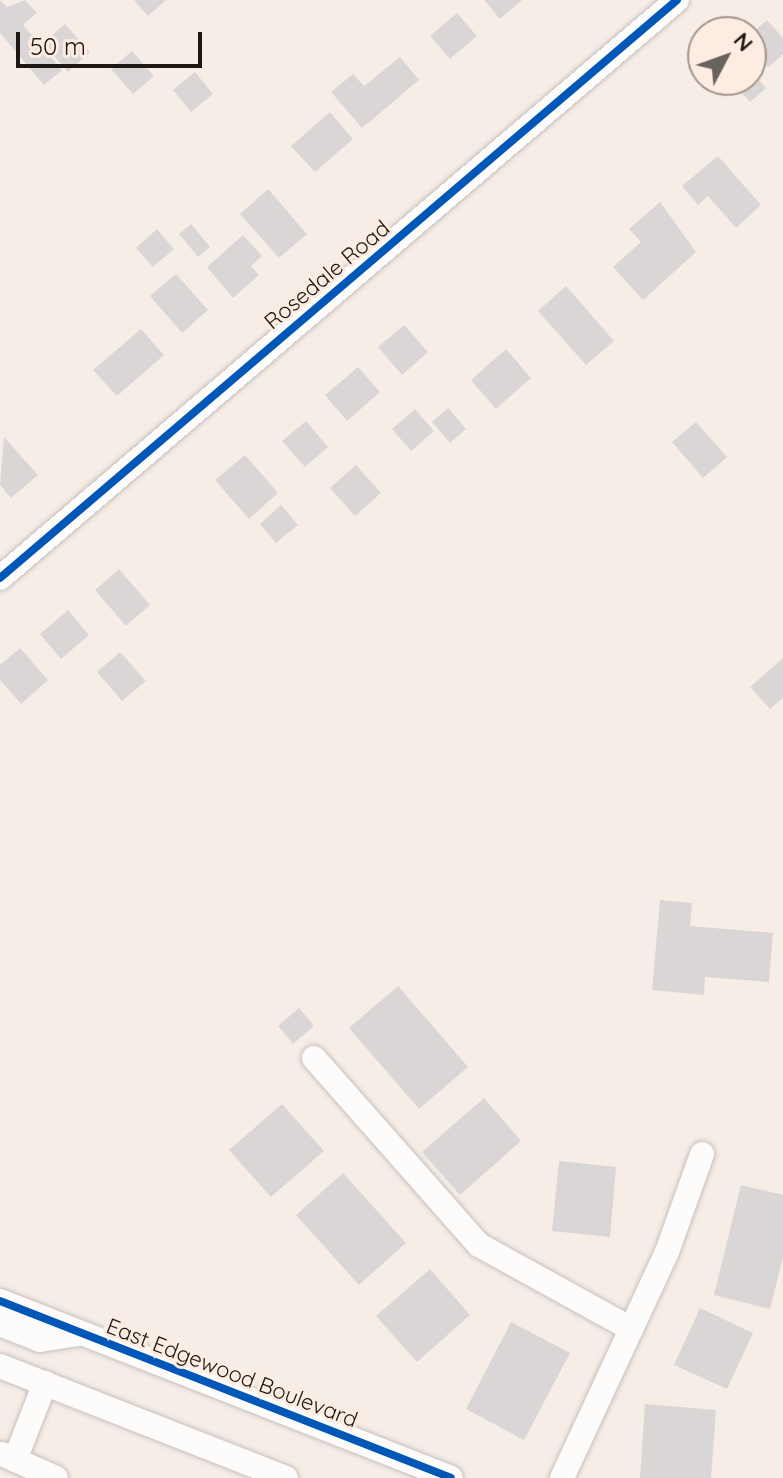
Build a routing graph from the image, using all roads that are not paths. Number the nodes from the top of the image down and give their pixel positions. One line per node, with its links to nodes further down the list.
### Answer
1 (677, 0): 2 (street, Rosedale Road)
2 (0, 578)
3 (314, 1058): 7 (street)
4 (702, 1154): 7 (street)
5 (0, 1301): 8 (street, East Edgewood Boulevard)
6 (0, 1324): 8 (street)
7 (631, 1329): 15 (street)
8 (81, 1333): 14 (street, East Edgewood Boulevard)
9 (0, 1366): 10 (street)
10 (45, 1383): 11 (street); 13 (street)
11 (8, 1456): 12 (street)
12 (56, 1478)
13 (286, 1478)
14 (451, 1478)
15 (562, 1478)

